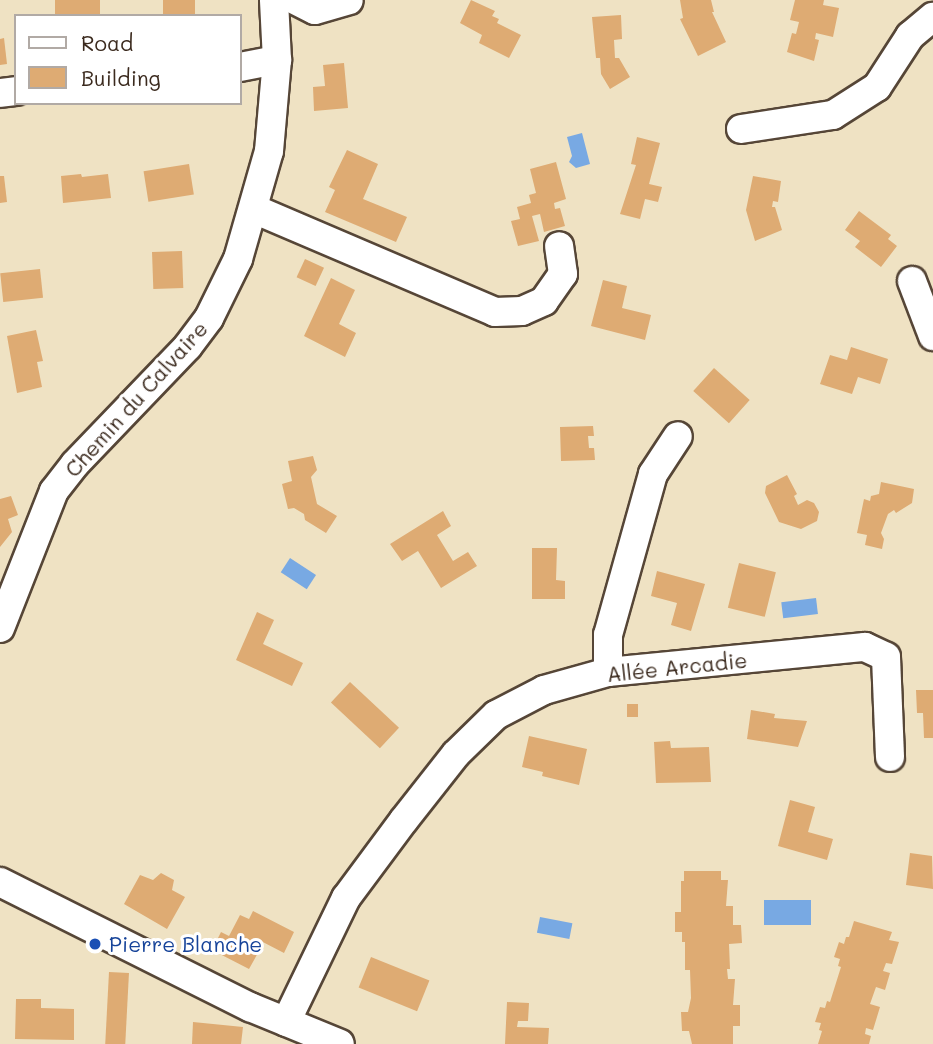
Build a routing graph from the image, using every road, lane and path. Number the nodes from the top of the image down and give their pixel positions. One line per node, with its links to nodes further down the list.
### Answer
1 (274, 0): 5 (street, Chemin du Calvaire)
2 (295, 0): 3 (street)
3 (349, 0)
4 (933, 17): 7 (street)
5 (277, 60): 6 (street); 8 (street, Chemin du Calvaire)
6 (242, 67)
7 (741, 129)
8 (254, 209): 9 (street); 13 (street, Chemin du Calvaire)
9 (559, 246)
10 (912, 281): 11 (street)
11 (933, 336)
12 (678, 436): 14 (street)
13 (0, 628)
14 (608, 672): 15 (street, Allée Arcadie); 17 (street, Allée Arcadie)
15 (890, 757)
16 (0, 882): 17 (street)
17 (286, 1022): 18 (street)
18 (340, 1044)

